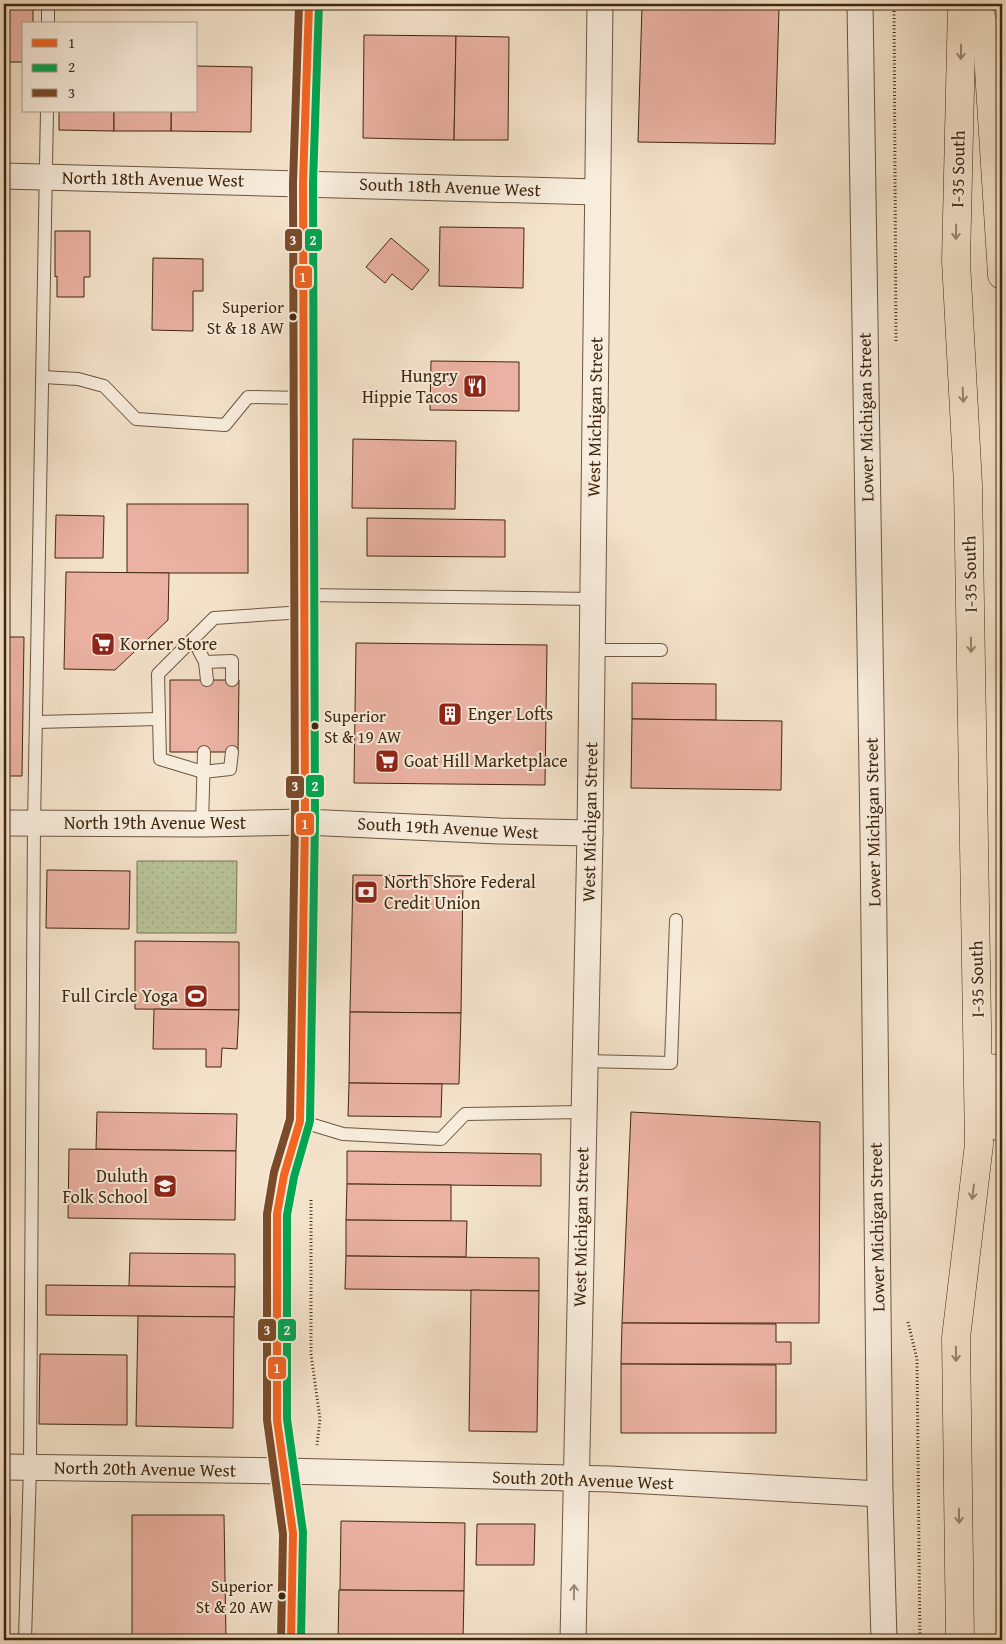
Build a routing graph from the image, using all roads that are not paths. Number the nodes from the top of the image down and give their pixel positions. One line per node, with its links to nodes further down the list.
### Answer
1 (48, 4): 7 (lane)
2 (309, 4): 11 (street)
3 (600, 4): 12 (street, West Michigan Street)
4 (860, 4): 44 (street, Lower Michigan Street)
5 (962, 4): 35 (highway, I-35 South, one-way to 35)
6 (978, 4): 13 (highway)
7 (48, 22)
8 (47, 112): 10 (lane)
9 (4, 176): 10 (street, North 18th Avenue West)
10 (46, 176): 11 (street, North 18th Avenue West); 14 (lane)
11 (303, 183): 12 (street, South 18th Avenue West); 15 (street)
12 (597, 192): 16 (street, West Michigan Street)
13 (1002, 275)
14 (43, 377): 15 (lane); 25 (lane)
15 (304, 398): 17 (street)
16 (592, 599): 17 (lane); 19 (street, West Michigan Street)
17 (304, 603): 18 (lane); 29 (street)
18 (193, 639): 21 (lane); 24 (lane)
19 (592, 650): 20 (lane); 33 (street, West Michigan Street)
20 (661, 650)
21 (205, 662): 22 (lane); 23 (lane)
22 (207, 680)
23 (232, 680)
24 (159, 719): 25 (lane); 28 (lane)
25 (36, 722): 31 (lane)
26 (204, 752): 28 (lane)
27 (232, 752): 28 (lane)
28 (203, 772): 32 (lane)
29 (305, 822): 32 (street, North 19th Avenue West); 33 (street, South 19th Avenue West); 38 (street)
30 (4, 823): 31 (street, North 19th Avenue West)
31 (34, 824): 32 (street, North 19th Avenue West); 40 (lane)
32 (202, 824)
33 (590, 833): 36 (street, West Michigan Street)
34 (676, 920): 36 (lane)
35 (977, 990): 39 (highway); 49 (highway, I-35 South, one-way to 49)
36 (585, 1061): 37 (street, West Michigan Street)
37 (584, 1112): 38 (lane); 43 (street, West Michigan Street)
38 (300, 1121): 42 (street)
39 (1002, 1128)
40 (30, 1466): 41 (street, North 20th Avenue West); 42 (street, North 20th Avenue West); 45 (lane)
41 (4, 1467)
42 (285, 1471): 43 (street, South 20th Avenue West); 46 (street)
43 (575, 1479): 44 (street, South 20th Avenue West); 47 (street, West Michigan Street, one-way to 43)
44 (880, 1494): 48 (street, Lower Michigan Street)
45 (25, 1640)
46 (291, 1640)
47 (573, 1640)
48 (884, 1640)
49 (960, 1640)

